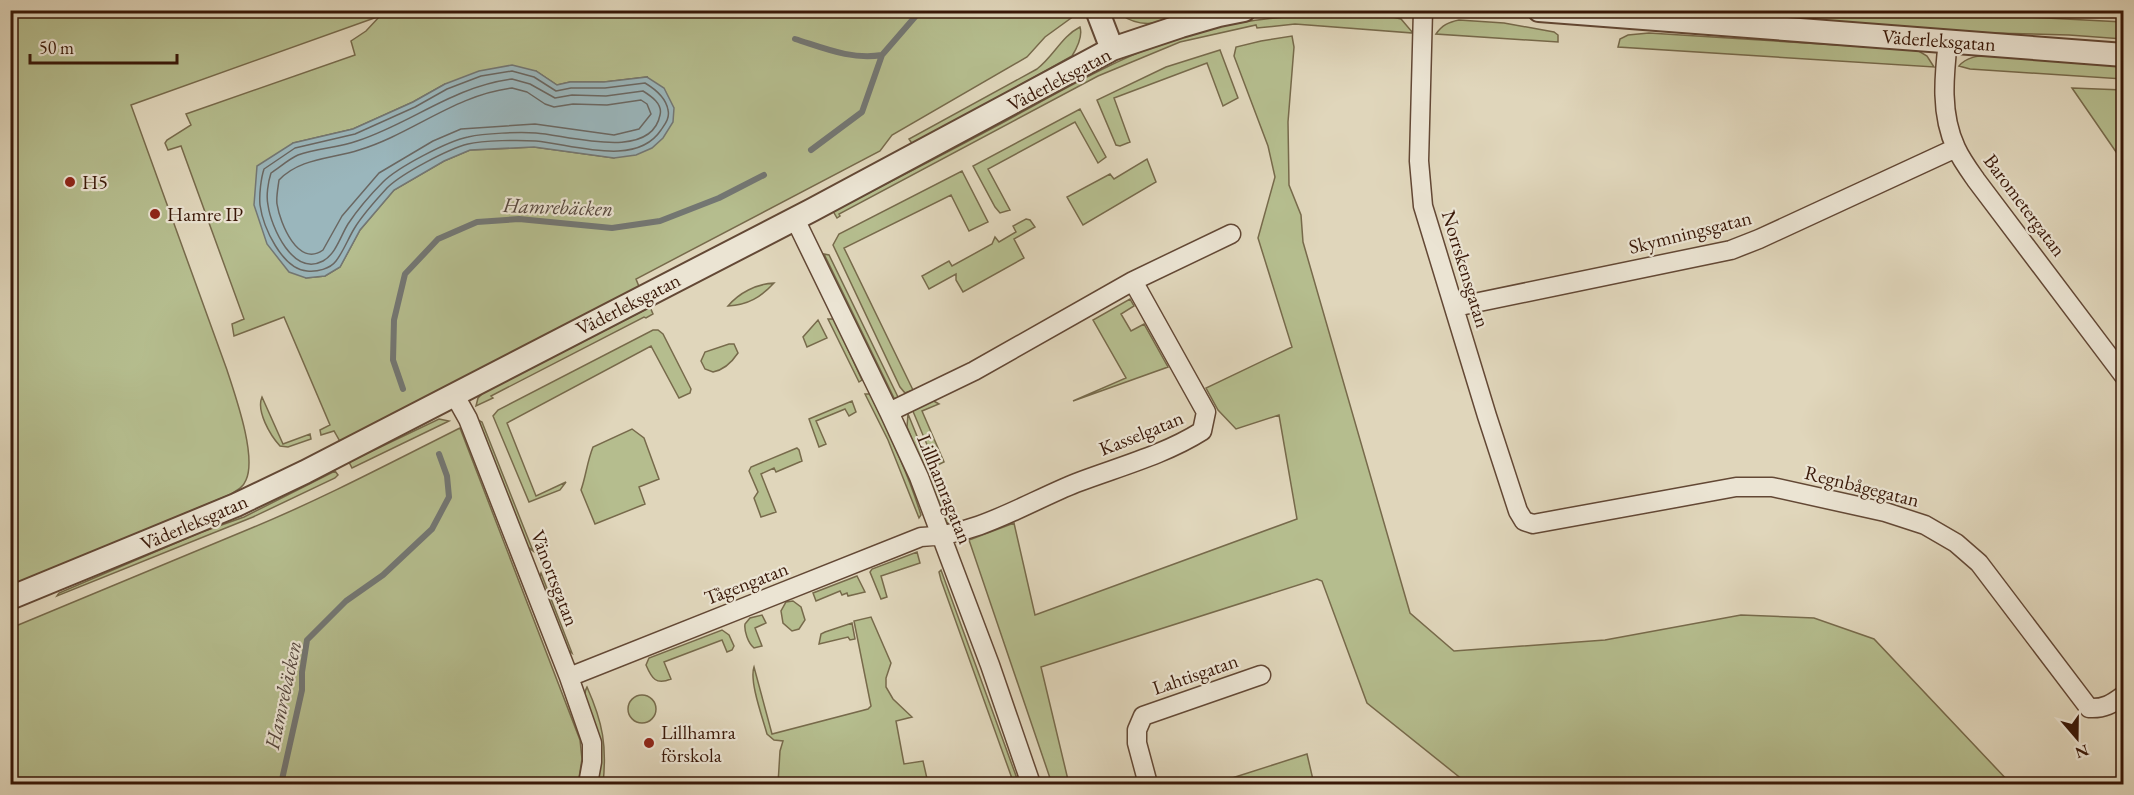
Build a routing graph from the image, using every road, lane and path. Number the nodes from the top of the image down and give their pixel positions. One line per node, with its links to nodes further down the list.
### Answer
1 (1097, 10): 6 (street)
2 (1244, 10): 6 (street, Väderleksgatan)
3 (1423, 10): 12 (street, Norrskensgatan)
4 (1539, 10): 5 (street, Väderleksgatan)
5 (1948, 40): 7 (street, Väderleksgatan); 8 (street, Barometergatan)
6 (1113, 49): 9 (street, Väderleksgatan)
7 (2124, 55)
8 (1956, 148): 12 (street, Skymningsgatan); 13 (street, Barometergatan)
9 (795, 219): 14 (street, Väderleksgatan); 15 (street, Lillhamragatan)
10 (1231, 234): 11 (street)
11 (1133, 281): 15 (street); 17 (street, Kasselgatan)
12 (1455, 307): 16 (street, Norrskensgatan)
13 (2124, 376)
14 (454, 394): 18 (street, Väderleksgatan); 20 (street, Vänortsgatan)
15 (889, 412): 17 (street, Lillhamragatan)
16 (1533, 524): 21 (street, Regnbågegatan)
17 (940, 537): 20 (street, Tågengatan); 23 (street, Lillhamragatan)
18 (10, 598)
19 (1262, 675): 24 (street, Lahtisgatan)
20 (569, 676): 22 (street, Vänortsgatan)
21 (2124, 695)
22 (588, 784)
23 (1031, 784)
24 (1148, 784)

